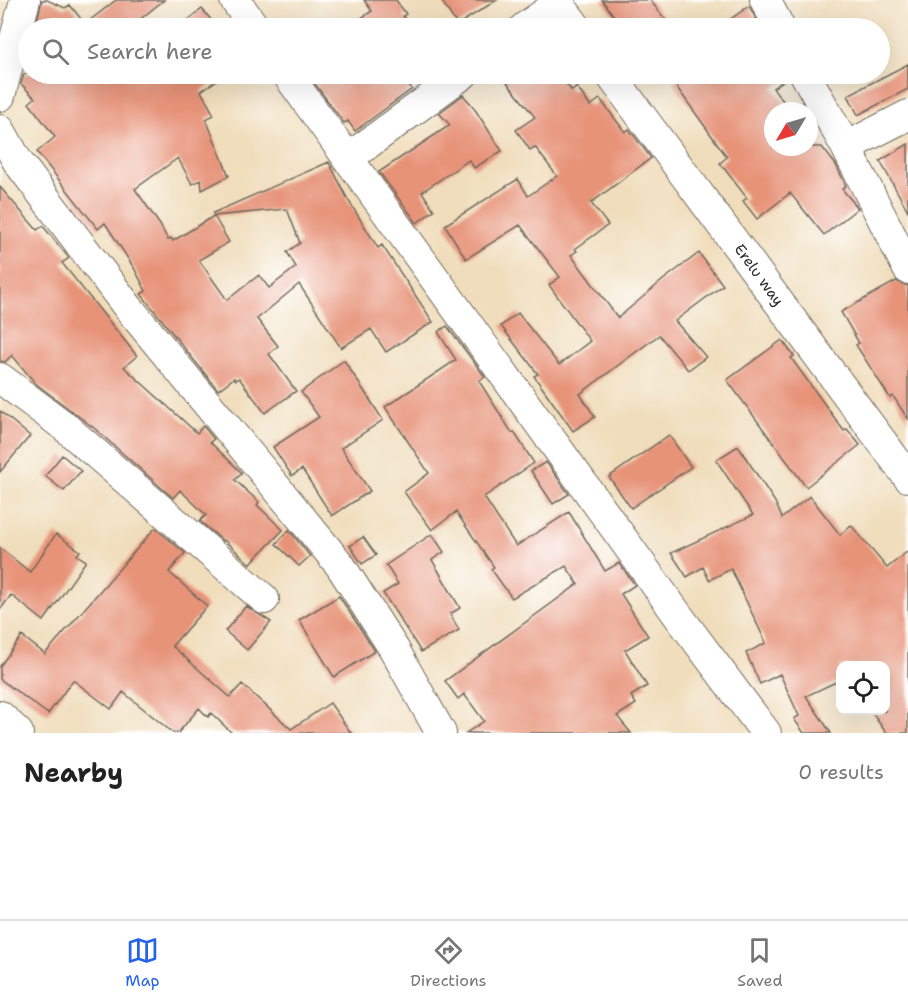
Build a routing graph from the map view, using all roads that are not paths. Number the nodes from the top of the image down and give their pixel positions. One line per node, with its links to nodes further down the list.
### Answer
1 (25, 0): 5 (street)
2 (235, 0): 6 (street)
3 (765, 0): 9 (street)
4 (557, 2): 7 (street); 8 (street)
5 (20, 18)
6 (248, 18)
7 (537, 18)
8 (569, 18)
9 (775, 18)
10 (18, 27): 15 (street)
11 (294, 84): 19 (street)
12 (449, 84): 19 (street)
13 (617, 84): 22 (street, Erelu way)
14 (811, 84): 18 (street)
15 (0, 96)
16 (908, 115): 18 (street)
17 (0, 130): 26 (street)
18 (846, 147): 20 (street)
19 (346, 159): 27 (street)
20 (906, 260)
21 (0, 378): 23 (street)
22 (908, 477)
23 (264, 599)
24 (0, 716): 25 (street)
25 (18, 733)
26 (441, 733)
27 (766, 733)

